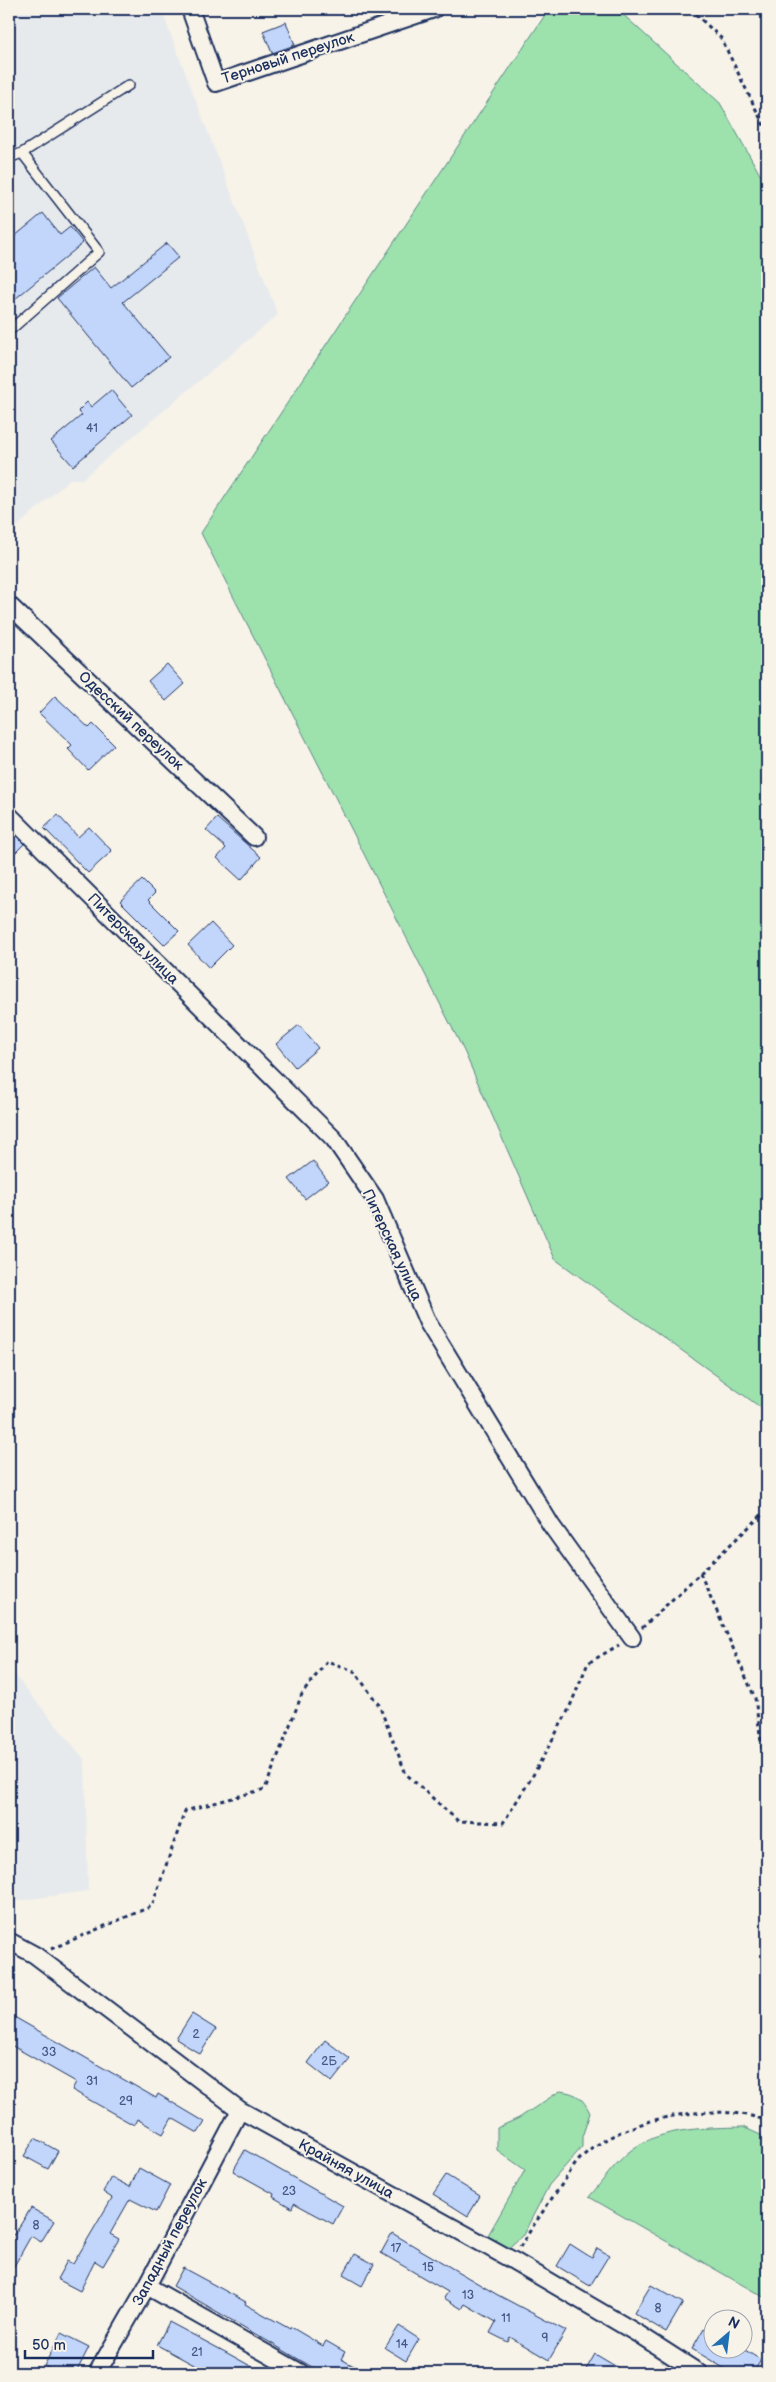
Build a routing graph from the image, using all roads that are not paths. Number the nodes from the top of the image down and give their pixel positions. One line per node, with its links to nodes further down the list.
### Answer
1 (190, 9): 2 (street, Терновый переулок)
2 (434, 9)
3 (129, 85): 4 (lane)
4 (22, 154): 5 (lane); 6 (lane)
5 (9, 158)
6 (9, 331)
7 (9, 605): 9 (street, Одесский переулок)
8 (9, 815): 10 (street, Питерская улица)
9 (254, 837)
10 (632, 1638)
11 (9, 1941): 12 (street, Крайняя улица)
12 (240, 2110): 13 (street, Западный переулок); 16 (street, Крайняя улица)
13 (147, 2286): 14 (street, Западный переулок); 15 (street)
14 (97, 2373)
15 (301, 2373)
16 (699, 2373)

